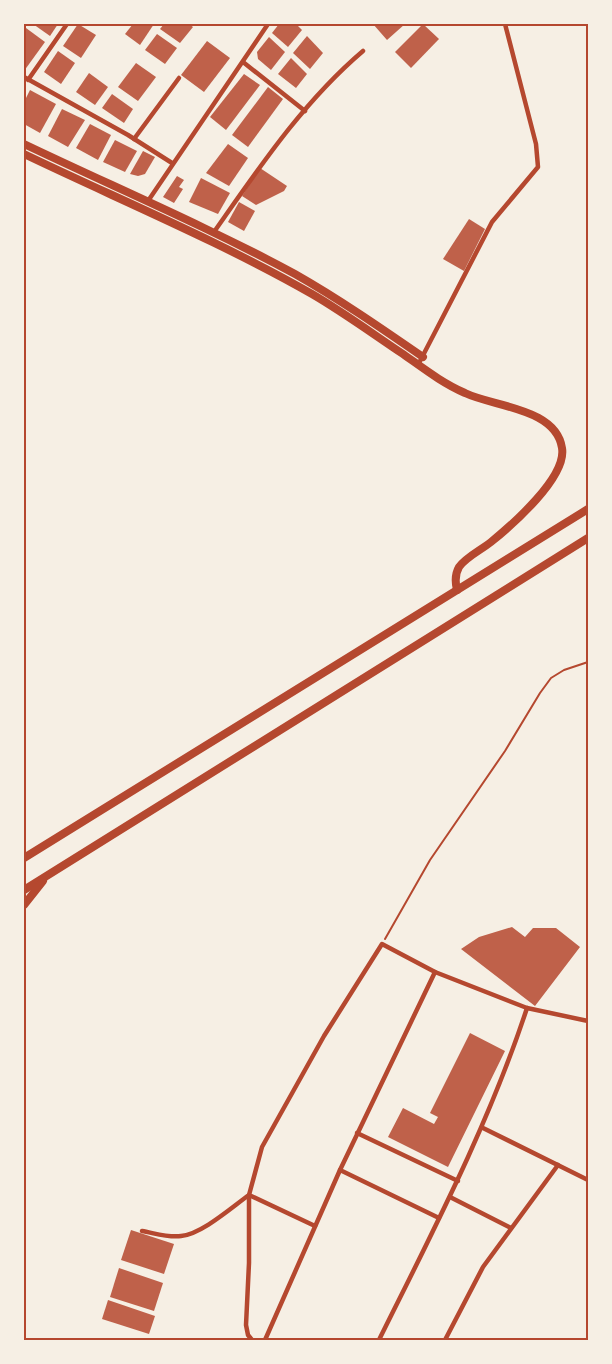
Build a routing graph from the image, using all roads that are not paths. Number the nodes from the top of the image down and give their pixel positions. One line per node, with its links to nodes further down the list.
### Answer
1 (67, 24): 6 (street)
2 (268, 24): 5 (street)
3 (506, 24): 15 (street)
4 (363, 51): 8 (street)
5 (243, 62): 8 (street); 12 (street)
6 (26, 78): 9 (street)
7 (179, 78): 9 (street)
8 (305, 111): 14 (street)
9 (134, 139): 12 (street)
10 (24, 144): 13 (main road)
11 (25, 157): 16 (main road)
12 (172, 163): 13 (street)
13 (148, 201): 14 (main road)
14 (214, 232): 15 (main road)
15 (423, 357): 16 (street)
16 (418, 365): 19 (main road)
17 (588, 509): 19 (main road)
18 (588, 538): 21 (main road)
19 (457, 590): 20 (main road)
20 (24, 858)
21 (47, 876): 22 (main road); 23 (main road)
22 (24, 890)
23 (24, 905)
24 (434, 972): 25 (street); 28 (street); 33 (street)
25 (527, 1008): 26 (street); 27 (street)
26 (588, 1021)
27 (483, 1128): 29 (street); 32 (street)
28 (357, 1133): 30 (street); 32 (street)
29 (558, 1165): 31 (street); 37 (street)
30 (340, 1170): 35 (street); 36 (street)
31 (588, 1180)
32 (458, 1181): 34 (street)
33 (249, 1195): 36 (street); 38 (street); 39 (street)
34 (450, 1197): 35 (street); 37 (street)
35 (439, 1218): 41 (street)
36 (315, 1226): 40 (street)
37 (511, 1228): 42 (street)
38 (142, 1231)
39 (252, 1340)
40 (265, 1340)
41 (379, 1340)
42 (445, 1340)

